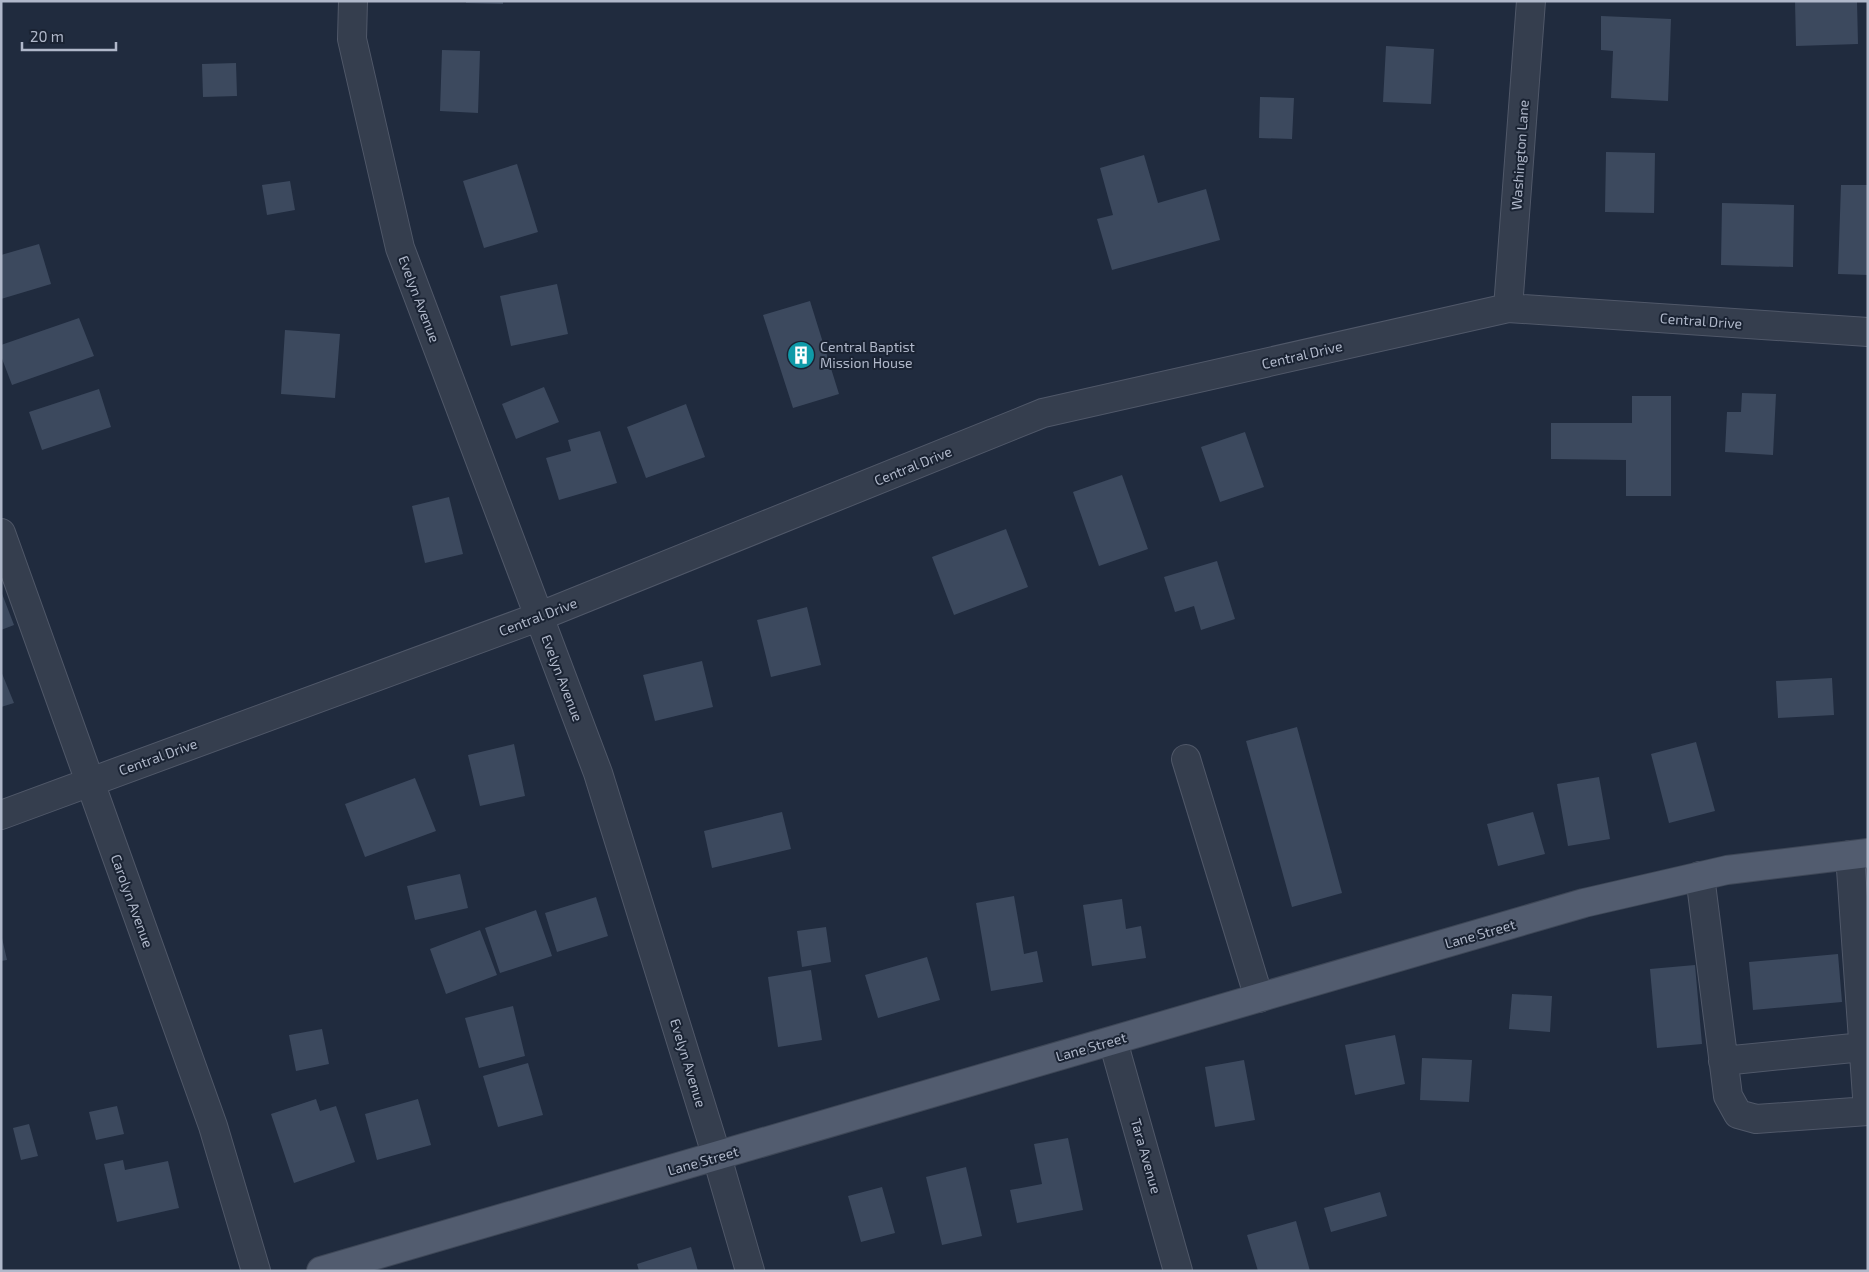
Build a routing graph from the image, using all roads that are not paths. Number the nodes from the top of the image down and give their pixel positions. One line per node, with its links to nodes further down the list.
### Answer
1 (353, 1): 6 (street, Evelyn Avenue)
2 (1531, 1): 3 (street, Washington Lane)
3 (1508, 308): 4 (street, Central Drive); 6 (street, Central Drive)
4 (1868, 332)
5 (1, 533): 8 (street, Carolyn Avenue)
6 (538, 617): 8 (street, Central Drive); 17 (street, Evelyn Avenue)
7 (1186, 759): 12 (street)
8 (90, 782): 9 (street, Central Drive); 18 (street, Carolyn Avenue)
9 (1, 815)
10 (1859, 854): 11 (main road, Lane Street); 14 (street)
11 (1700, 876): 12 (main road, Lane Street); 15 (street)
12 (1259, 998): 13 (main road, Lane Street)
13 (1113, 1041): 17 (main road, Lane Street); 21 (street, Tara Avenue)
14 (1863, 1047): 15 (street); 16 (street)
15 (1723, 1061): 16 (street)
16 (1868, 1111)
17 (717, 1156): 19 (main road, Lane Street); 20 (street, Evelyn Avenue)
18 (256, 1271)
19 (321, 1271)
20 (750, 1271)
21 (1178, 1271)

